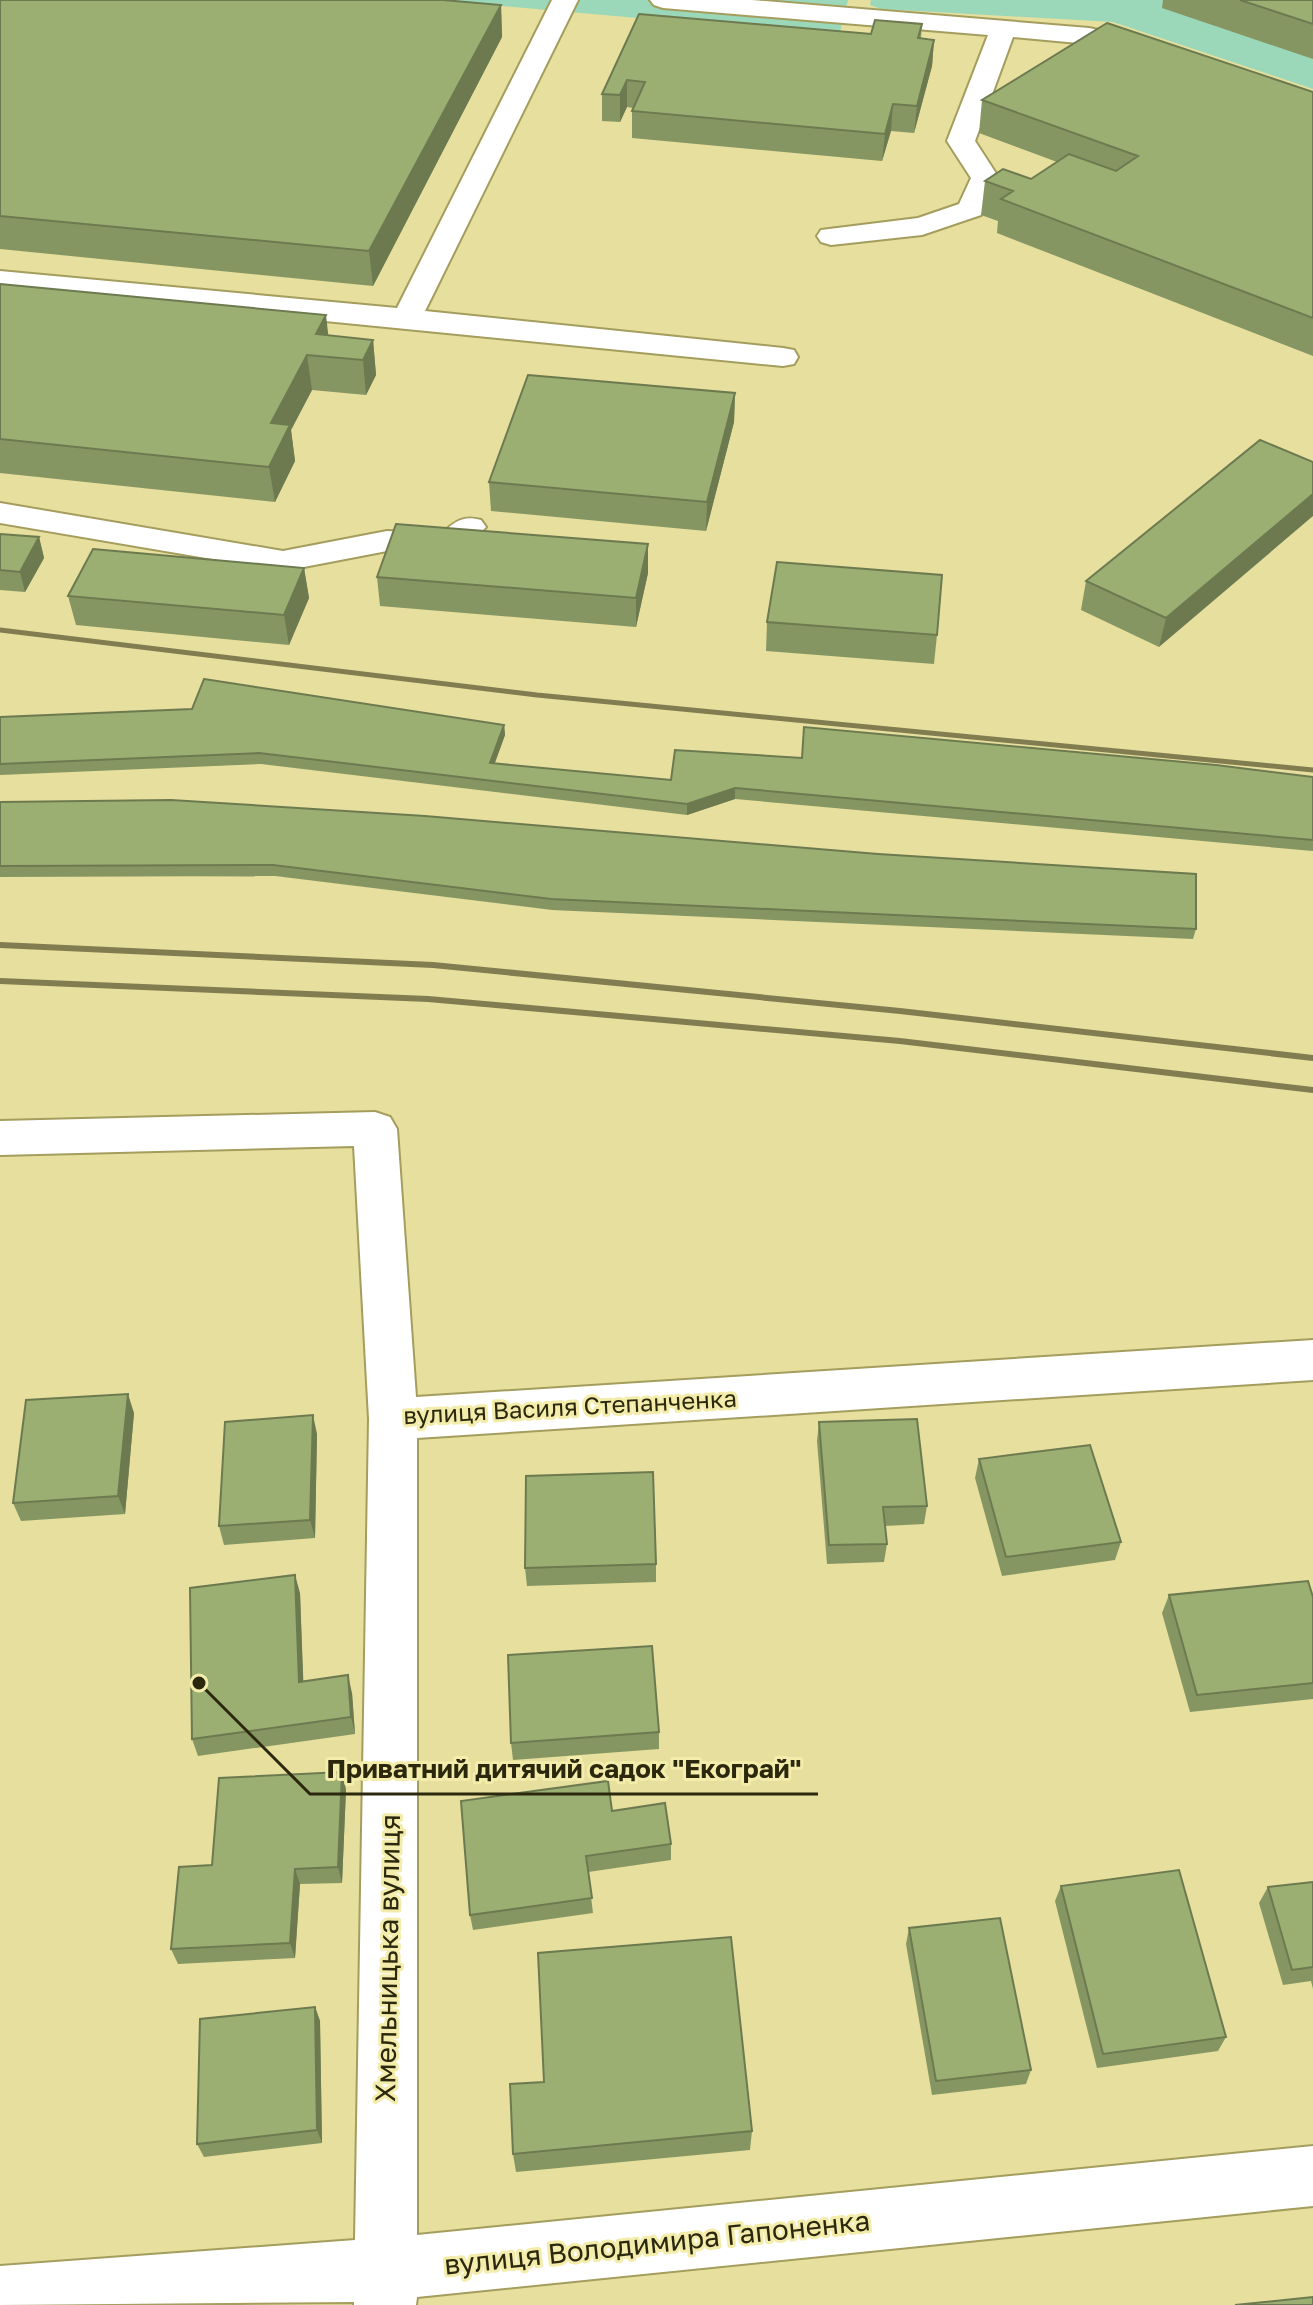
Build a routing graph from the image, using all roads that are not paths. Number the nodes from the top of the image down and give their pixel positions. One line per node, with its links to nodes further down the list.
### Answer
1 (565, 0): 8 (street)
2 (663, 0): 3 (street)
3 (837, 6): 4 (street)
4 (1003, 29): 5 (street); 6 (street)
5 (1163, 49)
6 (831, 236)
7 (0, 280): 8 (street)
8 (406, 318): 9 (street)
9 (783, 357)
10 (0, 513): 11 (street)
11 (469, 527)
12 (0, 1138): 14 (street, вулиця Василя Степанченка)
13 (1313, 1360): 14 (street, вулиця Василя Степанченка)
14 (393, 1419): 16 (street, Хмельницька вулиця)
15 (1313, 2176): 16 (street, вулиця Володимира Гапоненка)
16 (384, 2287): 17 (street, вулиця Володимира Гапоненка)
17 (0, 2297)

